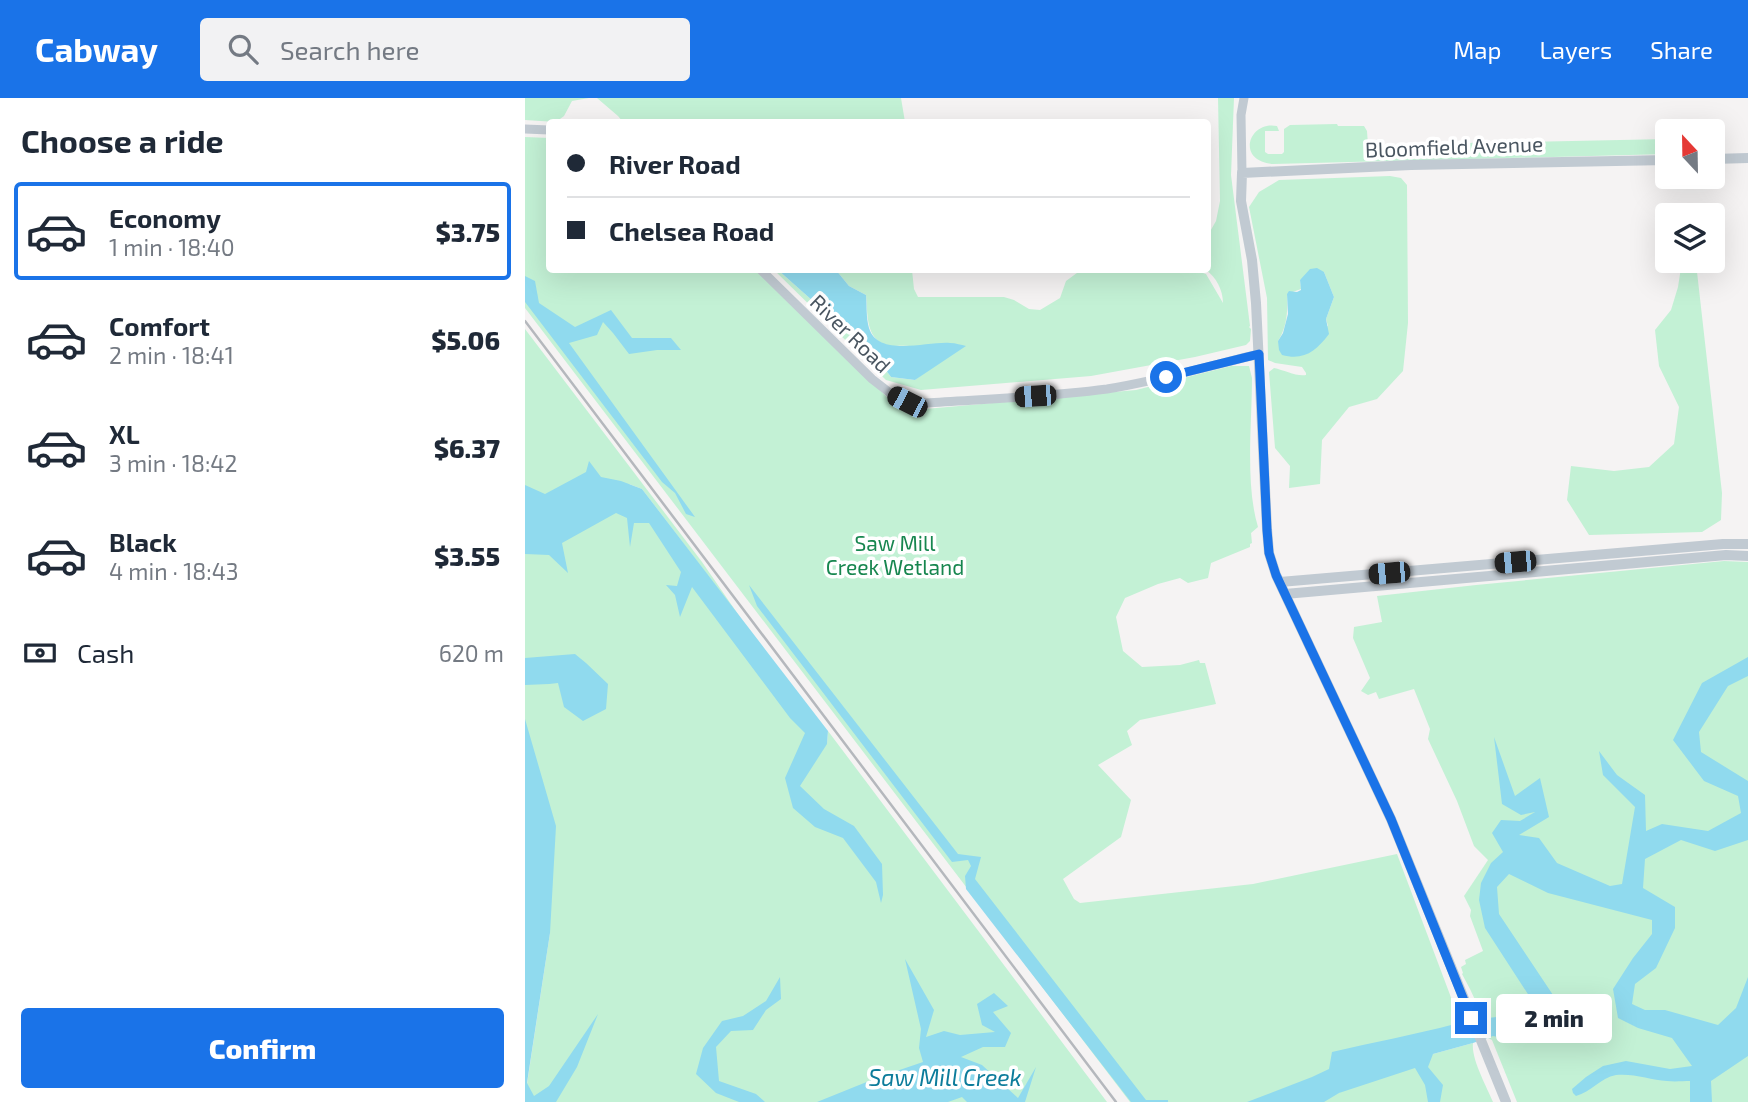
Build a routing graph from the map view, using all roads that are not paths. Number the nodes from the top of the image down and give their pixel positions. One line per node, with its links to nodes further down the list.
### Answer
1 (1244, 98): 7 (street)
2 (525, 129): 3 (street)
3 (546, 130)
4 (1748, 158): 5 (street)
5 (1725, 159)
6 (1655, 160): 7 (street, Bloomfield Avenue)
7 (1242, 173): 9 (street)
8 (764, 273): 9 (street, River Road)
9 (1259, 354): 14 (street)
10 (1748, 544): 12 (street)
11 (1748, 556): 13 (street)
12 (1437, 569): 13 (street); 14 (street)
13 (1438, 581): 15 (street)
14 (1280, 582): 15 (street)
15 (1285, 594): 16 (street)
16 (1506, 1102)

